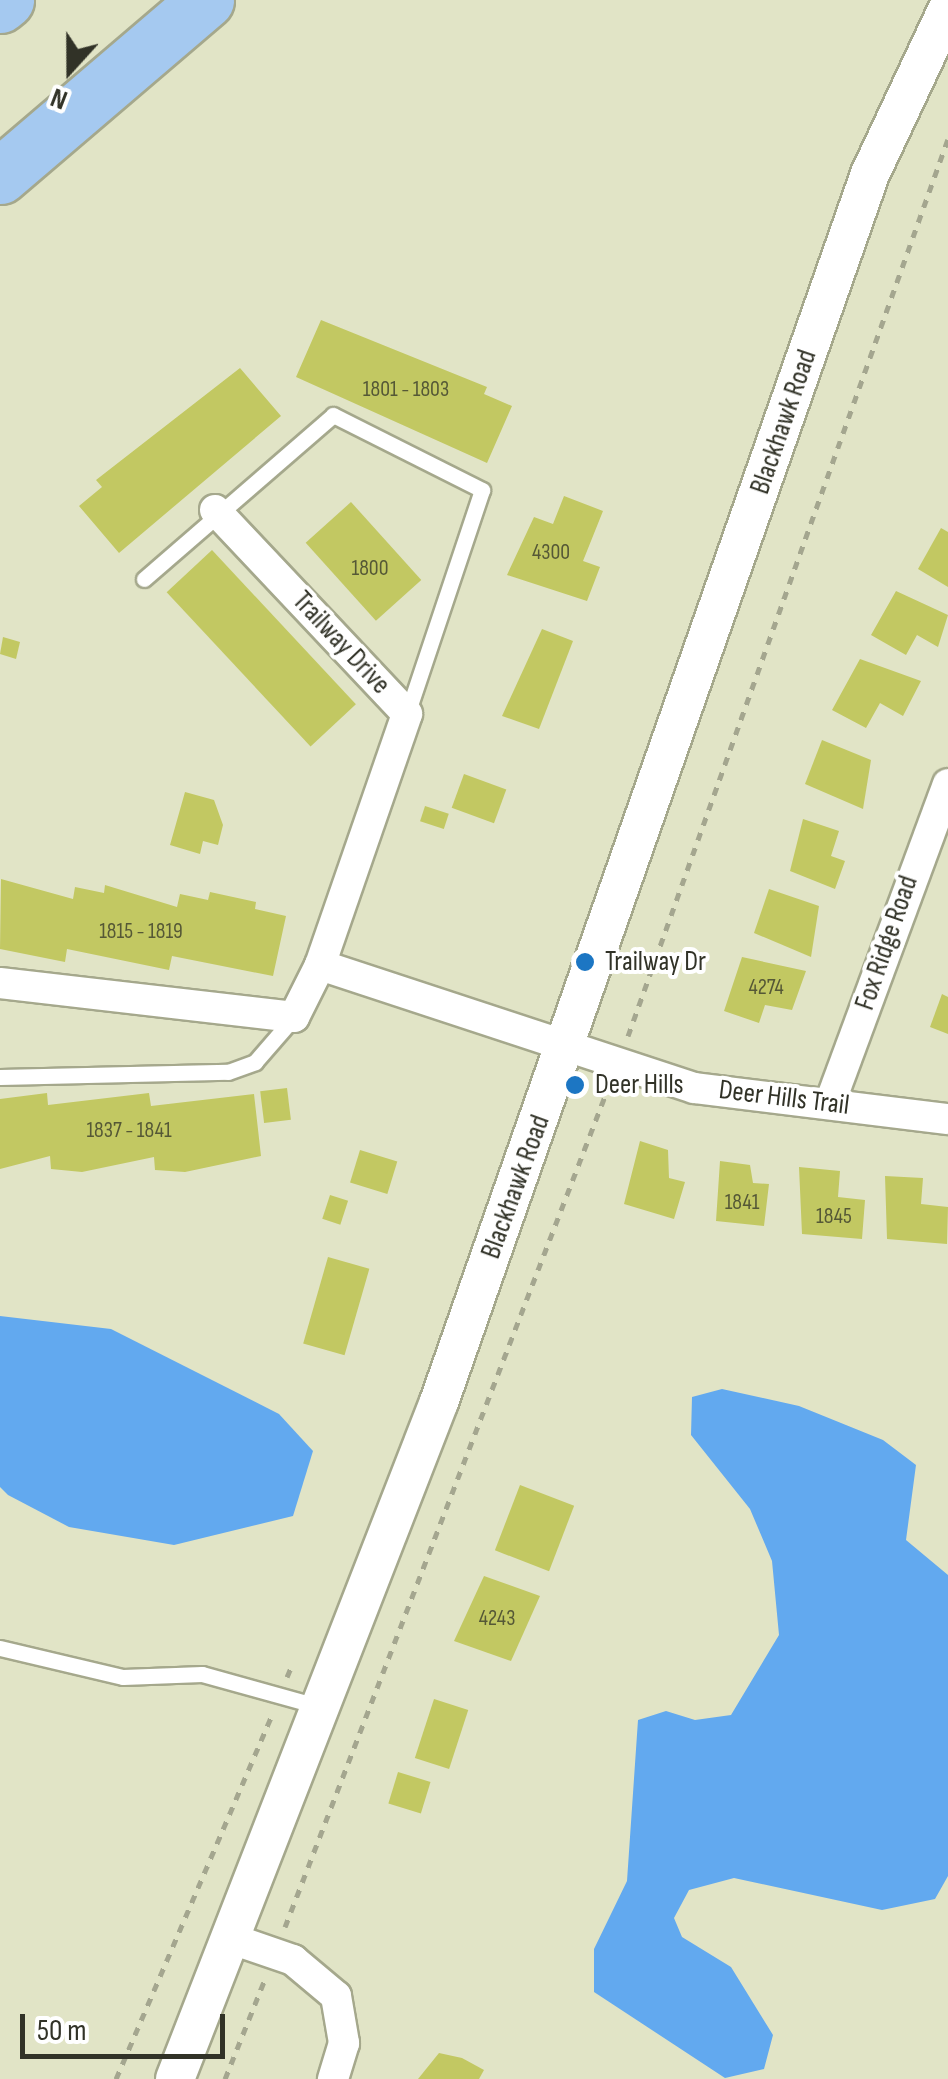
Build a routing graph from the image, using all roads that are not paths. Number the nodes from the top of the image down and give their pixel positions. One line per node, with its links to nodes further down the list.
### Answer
1 (6, 0): 3 (highway)
2 (206, 0): 5 (highway)
3 (0, 5)
4 (948, 8): 13 (street, Blackhawk Road)
5 (0, 176)
6 (215, 510): 7 (lane); 8 (street, Trailway Drive); 8 (lane)
7 (144, 579)
8 (408, 714): 10 (street, Trailway Drive)
9 (948, 784): 15 (street, Fox Ridge Road)
10 (320, 966): 12 (street, Trailway Drive); 13 (street)
11 (0, 983): 12 (street)
12 (294, 1017): 14 (lane)
13 (567, 1046): 15 (street, Deer Hills Trail); 18 (street, Blackhawk Road)
14 (0, 1077)
15 (830, 1103): 16 (street, Deer Hills Trail)
16 (948, 1119)
17 (0, 1648): 18 (lane)
18 (321, 1707): 19 (street, Blackhawk Road)
19 (232, 1939): 20 (street, Blackhawk Road); 21 (street)
20 (174, 2079)
21 (333, 2079)

